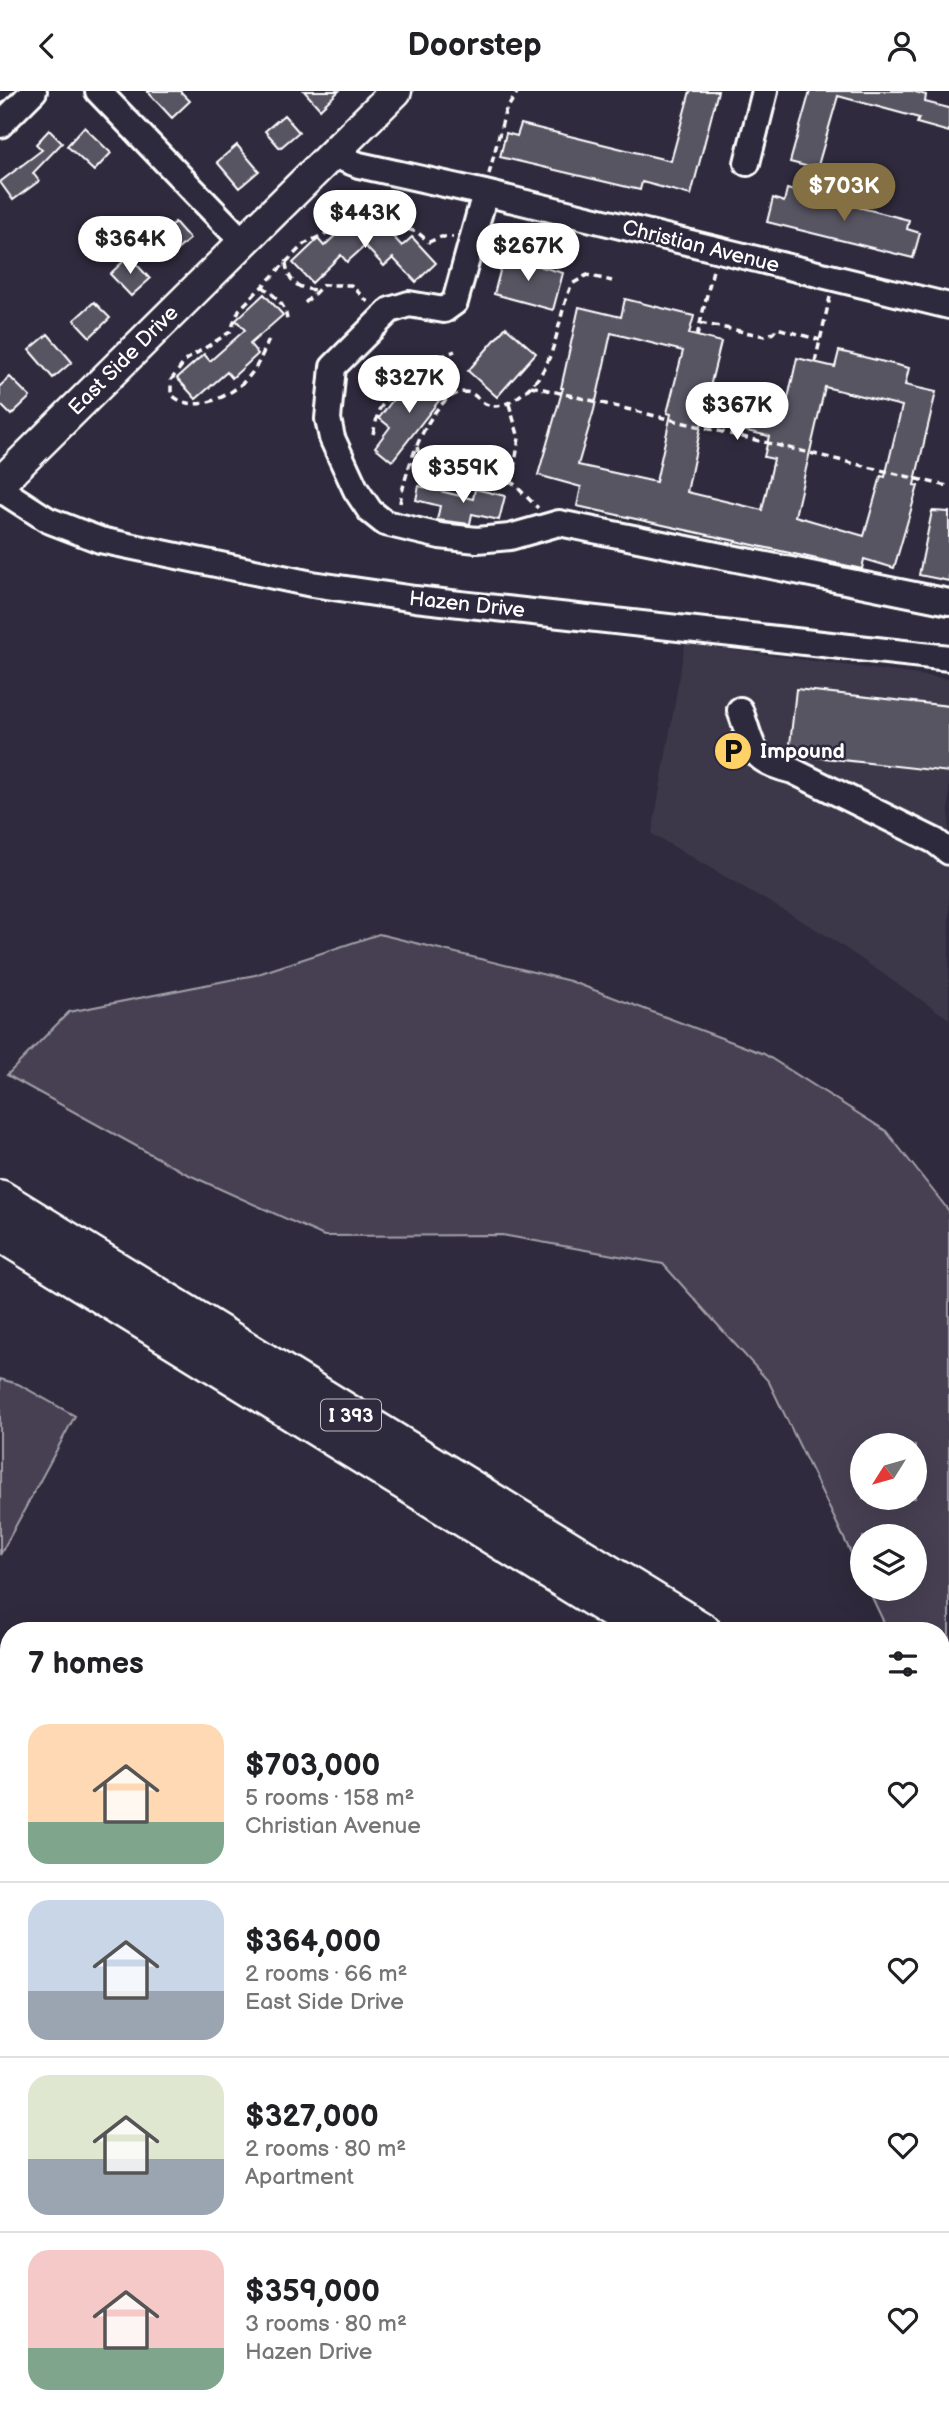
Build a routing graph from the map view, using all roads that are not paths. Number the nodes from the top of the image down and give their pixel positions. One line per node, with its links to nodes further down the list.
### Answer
1 (34, 91): 5 (street)
2 (98, 91): 9 (street)
3 (396, 91): 6 (main road, East Side Drive)
4 (765, 91): 7 (street)
5 (0, 125)
6 (331, 154): 8 (street, Christian Avenue); 9 (main road, East Side Drive)
7 (747, 163)
8 (487, 185): 10 (street, Christian Avenue); 13 (street)
9 (242, 241): 11 (main road, East Side Drive)
10 (949, 306)
11 (0, 483)
12 (0, 489): 14 (street, Hazen Drive)
13 (949, 602)
14 (949, 658)
15 (740, 710): 16 (street)
16 (944, 839)
17 (0, 1198): 22 (highway, I 393)
18 (0, 1233): 20 (highway, I 393)
19 (0, 1239): 20 (highway)
20 (65, 1273): 21 (highway, I 393)
21 (631, 1622)
22 (688, 1622)

